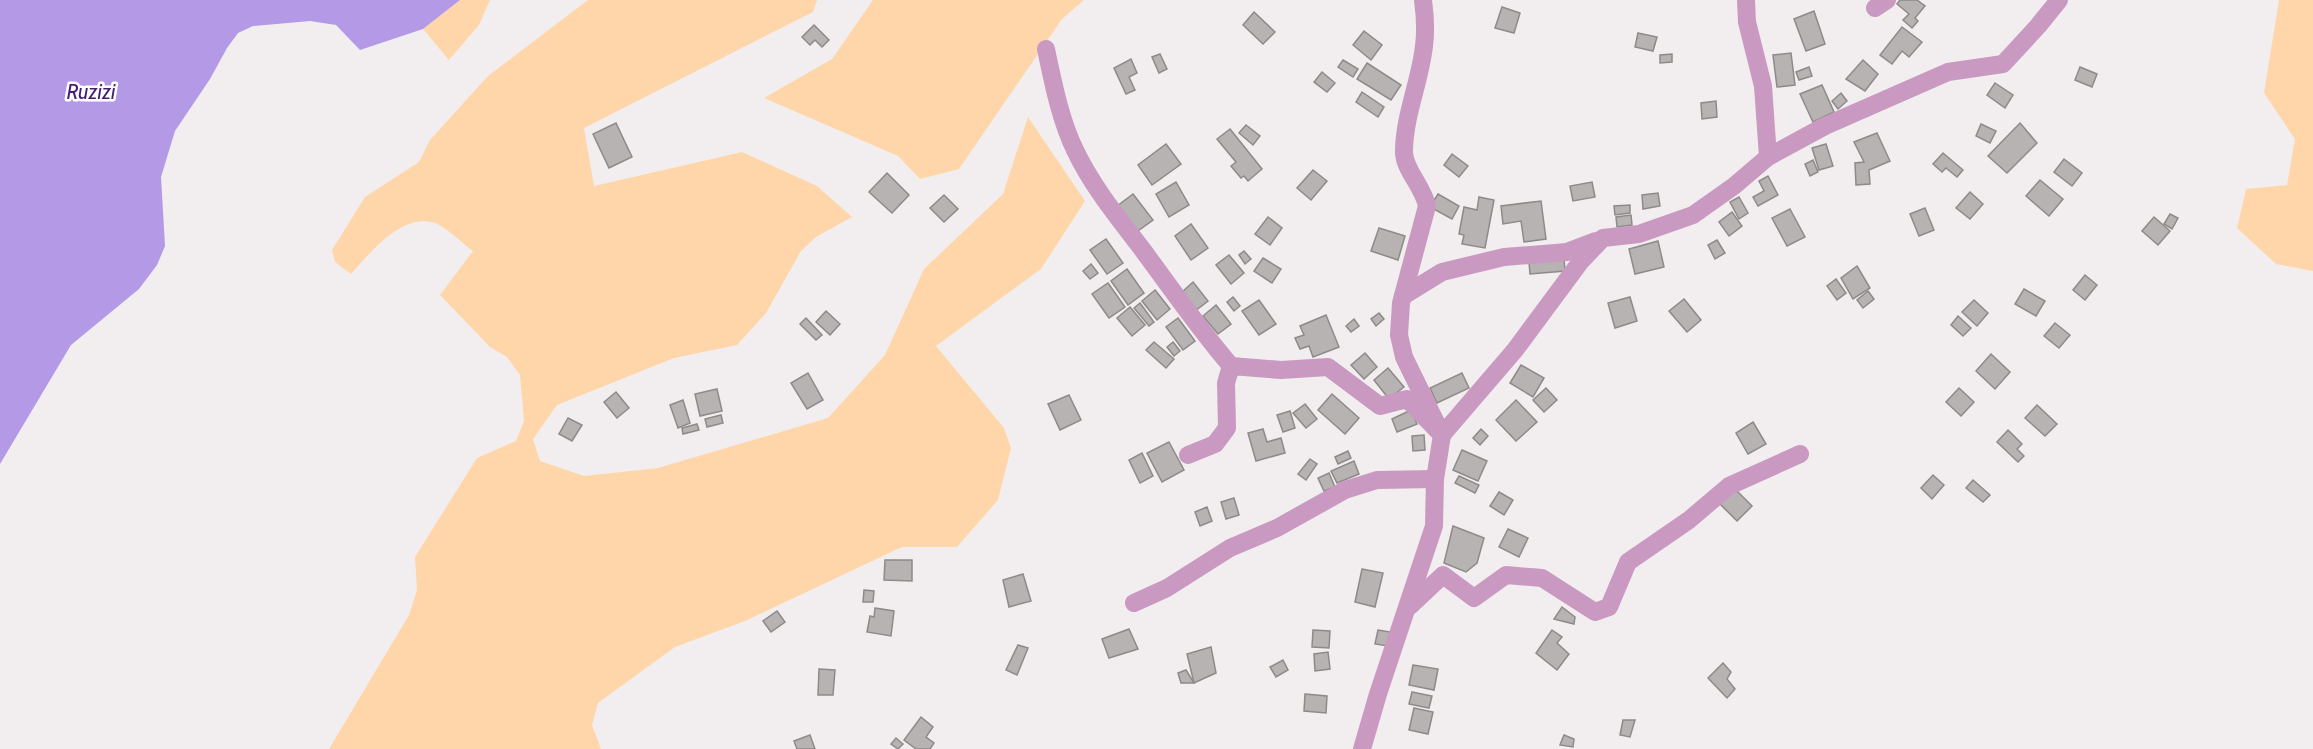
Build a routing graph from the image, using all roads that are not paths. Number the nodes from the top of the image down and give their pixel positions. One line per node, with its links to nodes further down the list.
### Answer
1 (1423, 0): 7 (street)
2 (1746, 0): 5 (street)
3 (2059, 0): 5 (street)
4 (1046, 49): 8 (street)
5 (1768, 157): 6 (street)
6 (1603, 238): 7 (street); 9 (street)
7 (1403, 296): 9 (street)
8 (1231, 366): 9 (street); 11 (street)
9 (1442, 435): 12 (street)
10 (1800, 454): 14 (street)
11 (1188, 455)
12 (1435, 479): 13 (street); 14 (street)
13 (1134, 603)
14 (1408, 607): 15 (street)
15 (1362, 749)

